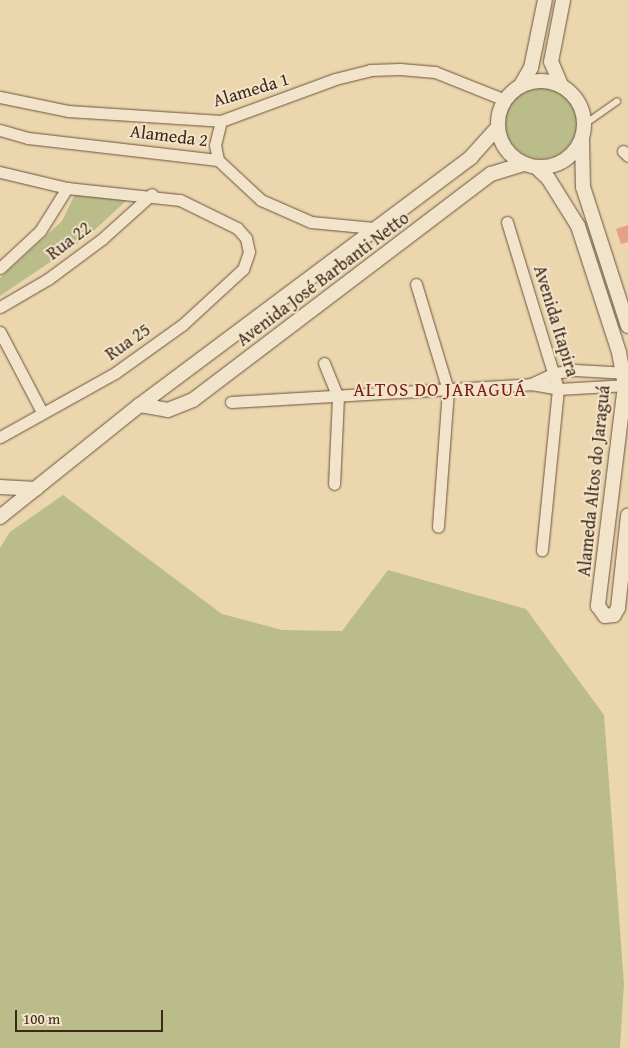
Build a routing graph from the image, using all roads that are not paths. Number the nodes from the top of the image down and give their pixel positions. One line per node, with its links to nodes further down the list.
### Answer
1 (545, 0): 3 (street)
2 (562, 0): 4 (street)
3 (521, 85): 4 (street); 6 (street)
4 (561, 85): 9 (street)
5 (0, 97): 8 (street, Alameda 1)
6 (504, 100): 8 (street, Alameda 1); 10 (street)
7 (617, 102): 9 (lane)
8 (221, 121): 13 (street)
9 (585, 124): 12 (street)
10 (498, 127): 14 (street); 19 (street, Avenida José Barbanti Netto)
11 (0, 130): 13 (street, Alameda 2)
12 (582, 140): 14 (street); 23 (street)
13 (218, 160): 19 (street, Alameda 2)
14 (530, 166): 27 (street, Alameda Altos do Jaraguá); 33 (street, Avenida José Barbanti Netto)
15 (0, 172): 16 (street)
16 (67, 188): 17 (street); 20 (street)
17 (152, 194): 22 (street, Rua 22); 34 (street, Rua 25)
18 (508, 222): 26 (street, Avenida Itapira)
19 (374, 228): 33 (street, Avenida José Barbanti Netto)
20 (0, 268)
21 (416, 284): 30 (street)
22 (0, 307)
23 (628, 326)
24 (0, 332): 34 (street)
25 (324, 363): 31 (street)
26 (560, 373): 27 (street); 28 (street); 29 (street, Avenida Itapira)
27 (626, 380): 29 (street); 39 (street, Alameda Altos do Jaraguá)
28 (531, 384): 29 (street); 30 (street)
29 (558, 389): 42 (street, Avenida Itapira)
30 (448, 390): 31 (street); 41 (street)
31 (338, 397): 32 (street); 36 (street)
32 (231, 402)
33 (140, 405): 38 (street, Avenida José Barbanti Netto)
34 (42, 412): 35 (street, Rua 25)
35 (0, 437)
36 (334, 484)
37 (0, 487): 38 (street)
38 (36, 489): 40 (street, Avenida José Barbanti Netto)
39 (628, 516)
40 (0, 517)
41 (438, 527)
42 (542, 550)

